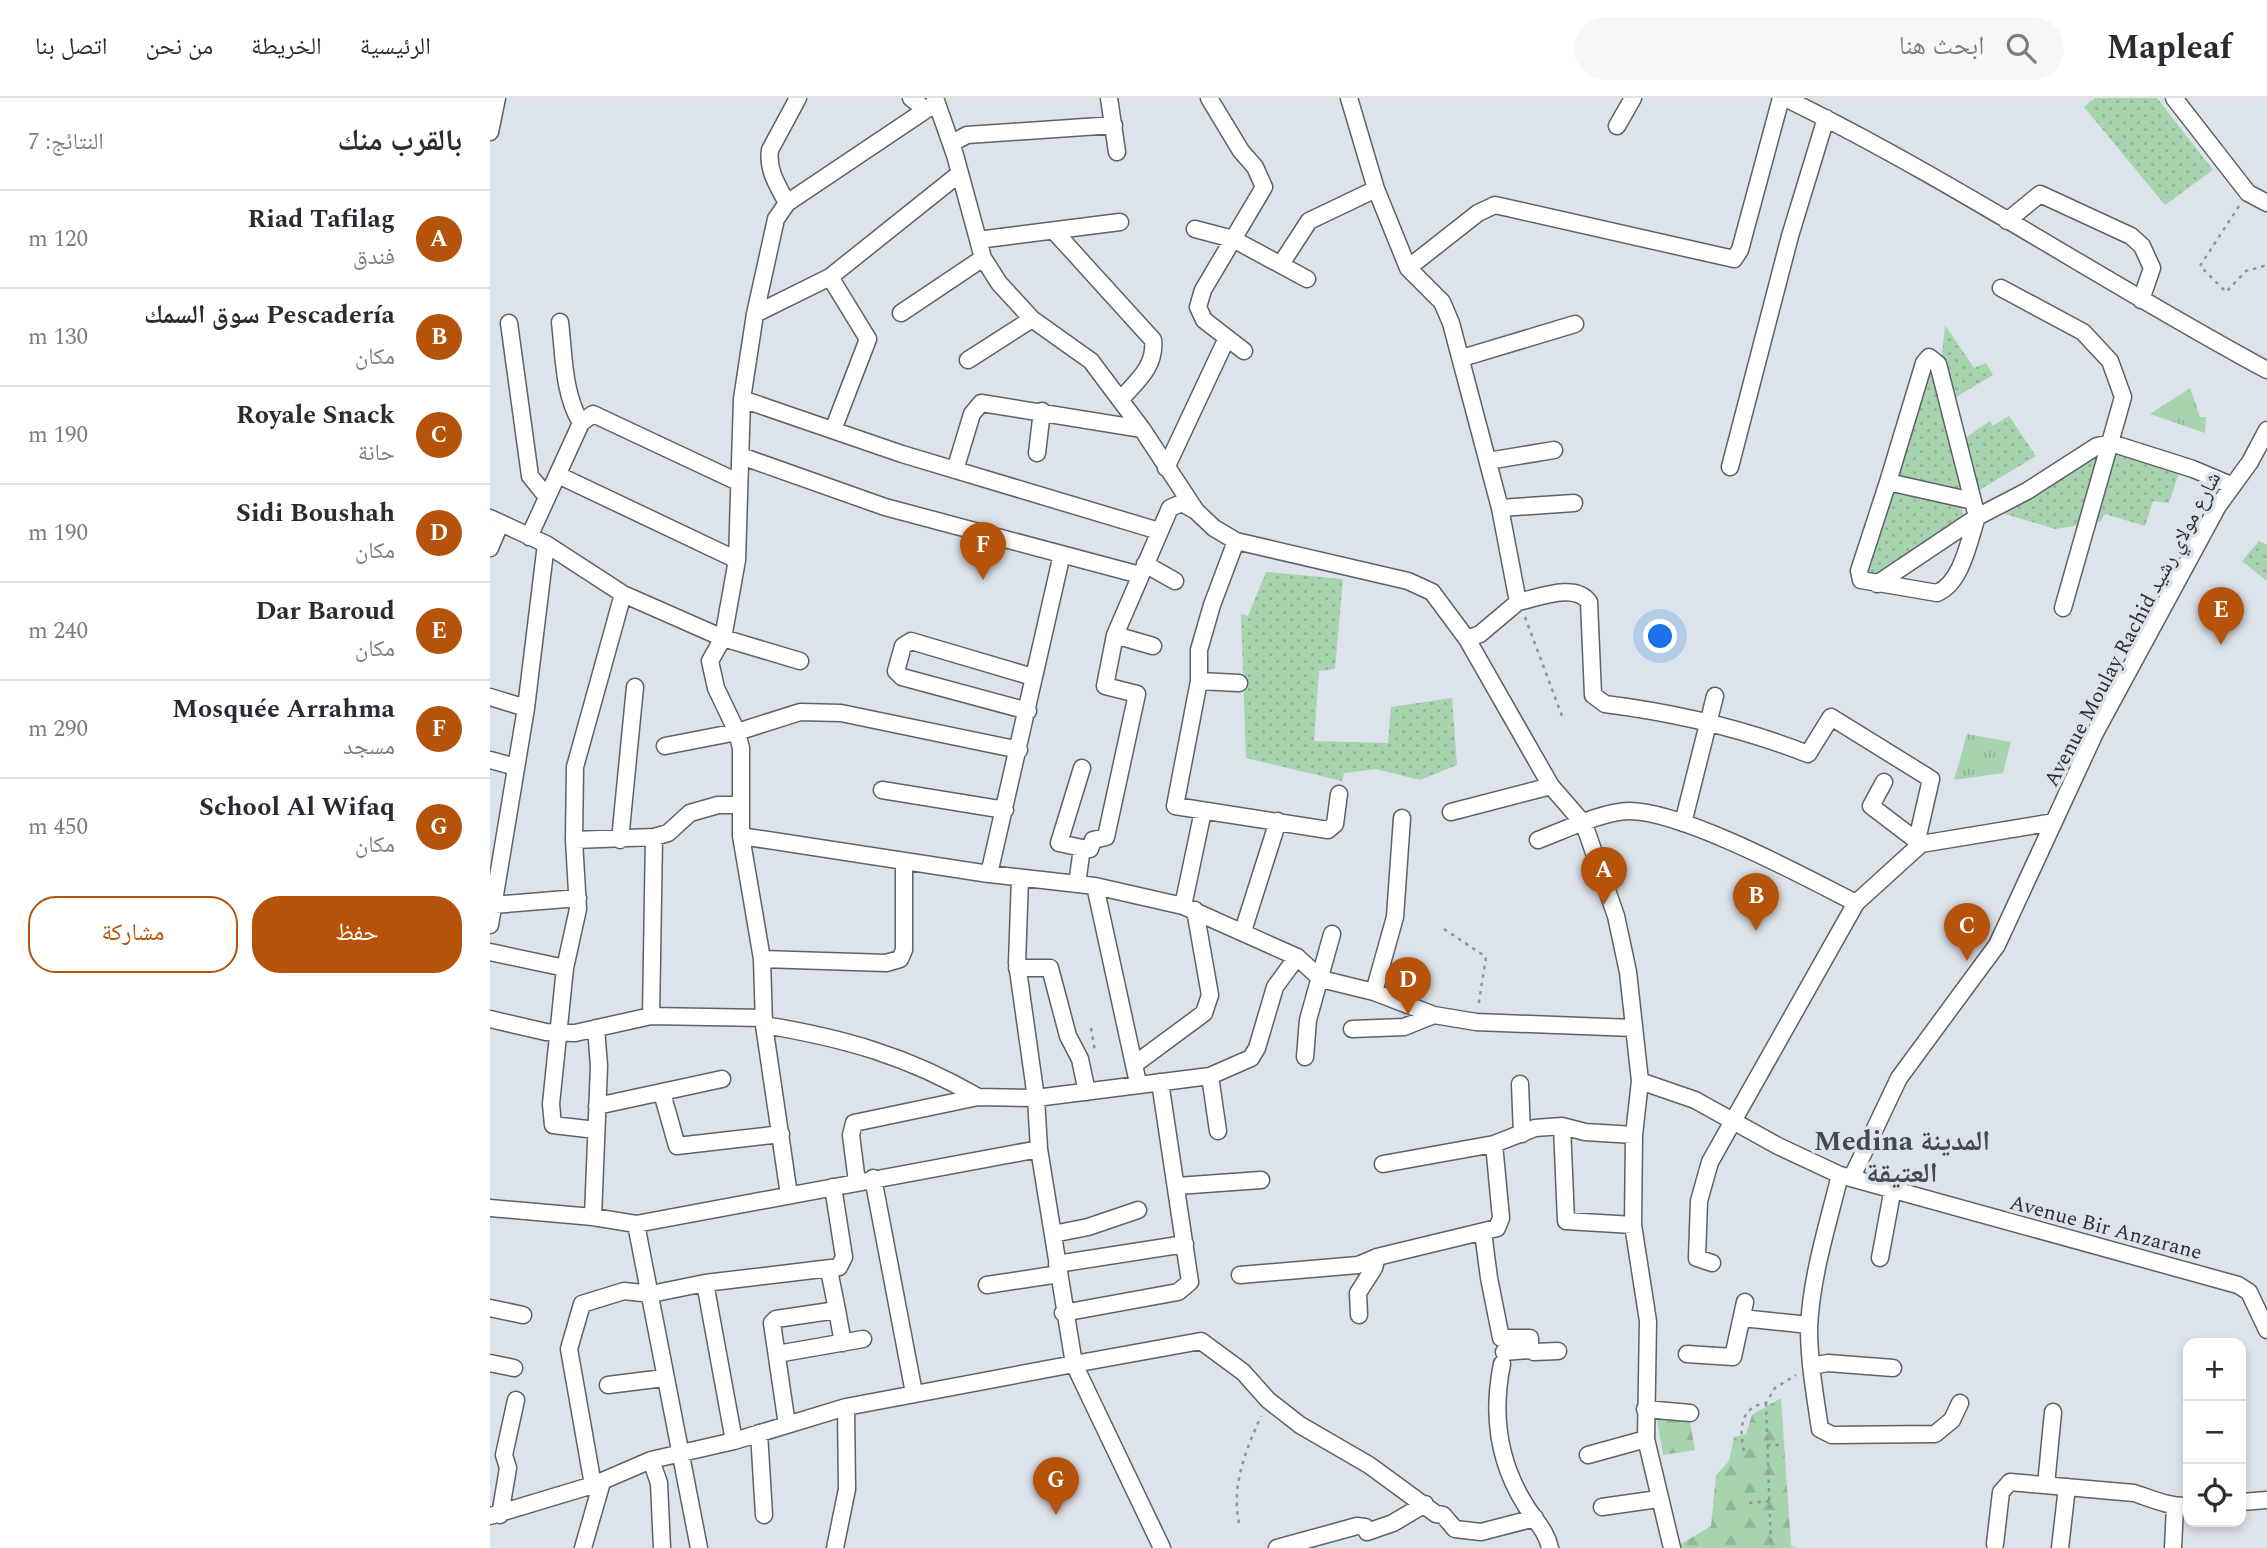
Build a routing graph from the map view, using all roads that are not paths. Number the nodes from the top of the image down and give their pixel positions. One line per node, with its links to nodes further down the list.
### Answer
1 (497, 98): 14 (street)
2 (798, 98): 19 (street)
3 (911, 98): 10 (street)
4 (1109, 98): 12 (street)
5 (1209, 98): 25 (street)
6 (1349, 98): 18 (street)
7 (1633, 98): 13 (street)
8 (1783, 98): 11 (street); 29 (street)
9 (2174, 98): 20 (street)
10 (933, 104): 15 (street); 19 (street)
11 (1826, 118): 21 (street); 57 (street)
12 (1114, 125): 15 (street); 16 (street)
13 (1617, 126)
14 (490, 132)
15 (951, 143): 17 (street)
16 (1117, 152)
17 (959, 174): 26 (street); 30 (street)
18 (1376, 189): 28 (street); 29 (street)
19 (787, 203): 35 (street)
20 (2267, 203)
21 (2007, 221): 33 (street); 33 (street)
22 (1120, 222): 24 (street)
23 (1195, 229): 25 (street)
24 (1054, 231): 26 (street); 46 (street)
25 (1233, 239): 28 (street); 40 (street)
26 (978, 240): 27 (street)
27 (984, 258): 34 (street); 36 (street)
28 (1281, 264): 31 (street)
29 (1408, 268): 42 (street)
30 (830, 277): 35 (street); 50 (street)
31 (1307, 279)
32 (2001, 288): 52 (street)
33 (2141, 300): 44 (street)
34 (901, 313)
35 (755, 314): 45 (street)
36 (1032, 319): 43 (street); 46 (street)
37 (560, 321): 48 (street)
38 (509, 323): 64 (street)
39 (1575, 324): 42 (street)
40 (1226, 340): 41 (street); 58 (street)
41 (1244, 351)
42 (1462, 358): 56 (street)
43 (968, 360)
44 (2267, 370)
45 (742, 399): 50 (street); 55 (street)
46 (1121, 399): 49 (street)
47 (1042, 411): 49 (street); 54 (street); 59 (street)
48 (581, 423): 60 (street); 61 (street)
49 (1143, 429): 58 (street)
50 (833, 430): 59 (street)
51 (2267, 430): 63 (street, Avenue Moulay Rachid شارع مولاي رشيد)
52 (2111, 443): 63 (street); 67 (street); 82 (street)
53 (1554, 450): 56 (street)
54 (1037, 453)
55 (741, 456): 61 (street); 75 (street)
56 (1488, 461): 66 (street)
57 (1730, 467)
58 (1166, 468): 68 (street)
59 (955, 470): 70 (street)
60 (558, 475): 64 (street); 76 (street)
61 (738, 482): 76 (street)
62 (1888, 482): 67 (street); 67 (street); 79 (street)
63 (2231, 485): 113 (street, Avenue Moulay Rachid شارع مولاي رشيد)
64 (547, 496): 71 (street)
65 (1574, 503): 66 (street)
66 (1500, 508): 81 (street)
67 (1975, 509): 79 (street); 79 (street)
68 (1196, 511): 70 (street); 72 (street)
69 (495, 521): 71 (street); 74 (street)
70 (1159, 531): 77 (street)
71 (529, 537): 73 (street)
72 (1236, 541): 85 (street); 89 (street)
73 (546, 544): 80 (street); 94 (street)
74 (490, 548)
75 (1062, 554): 77 (street); 88 (street)
76 (737, 560): 84 (street)
77 (1142, 570): 78 (street); 83 (street)
78 (1175, 581)
79 (1877, 584)
80 (622, 594): 84 (street); 118 (street)
81 (1518, 602): 85 (street); 96 (street)
82 (2063, 608)
83 (1115, 635): 86 (street); 122 (street)
84 (723, 638): 87 (street); 97 (street)
85 (1467, 639): 104 (street)
86 (1153, 646)
87 (800, 661)
88 (1033, 677): 95 (street); 95 (street)
89 (1199, 681): 90 (street); 109 (street)
90 (1239, 683)
91 (635, 687): 119 (street)
92 (1715, 696): 96 (street)
93 (490, 697): 94 (street)
94 (526, 708): 101 (street)
95 (1028, 711): 99 (street)
96 (1709, 721): 115 (street); 121 (street)
97 (737, 732): 98 (street); 99 (street); 107 (street)
98 (665, 746)
99 (1019, 750): 108 (street)
100 (490, 760): 101 (street)
101 (516, 767): 130 (street)
102 (1082, 768): 122 (street)
103 (1884, 782): 121 (street)
104 (1551, 786): 110 (street); 114 (street)
105 (881, 790): 108 (street)
106 (1339, 794): 112 (street)
107 (740, 805): 116 (street); 117 (street)
108 (1005, 810): 124 (street)
109 (1203, 811): 112 (street); 131 (street)
110 (1451, 812)
111 (1402, 818): 141 (street)
112 (1278, 821): 133 (street)
113 (2054, 822): 121 (street); 173 (street, Avenue Moulay Rachid شارع مولاي رشيد)
114 (1584, 824): 115 (street); 120 (street); 147 (street)
115 (1683, 824): 129 (street)
116 (741, 836): 123 (street); 137 (street)
117 (654, 837): 119 (street); 143 (street)
118 (574, 840): 119 (street); 128 (street)
119 (620, 840)
120 (1538, 840)
121 (1919, 842): 129 (street)
122 (1083, 848): 126 (street)
123 (904, 862): 124 (street); 137 (street)
124 (989, 874): 125 (street)
125 (1020, 878): 126 (street); 139 (street)
126 (1077, 884): 127 (street)
127 (1095, 886): 131 (street); 151 (street)
128 (578, 898): 130 (street); 138 (street)
129 (1856, 902): 163 (street)
130 (493, 905): 132 (street)
131 (1189, 908): 133 (street); 151 (street)
132 (490, 925)
133 (1244, 931): 136 (street)
134 (1332, 934): 140 (street)
135 (490, 952): 138 (street)
136 (1297, 957): 140 (street); 152 (street)
137 (762, 959): 145 (street)
138 (565, 968): 149 (street)
139 (1017, 968): 158 (street); 161 (street)
140 (1321, 979): 141 (street); 150 (street)
141 (1374, 992): 142 (street)
142 (1434, 1015): 147 (street); 148 (street)
143 (651, 1016): 145 (street); 146 (street)
144 (490, 1018): 149 (street)
145 (764, 1021): 160 (street); 167 (street)
146 (596, 1028): 149 (street); 162 (street)
147 (1633, 1028): 154 (street)
148 (1352, 1029)
149 (559, 1032): 165 (street)
150 (1305, 1057)
151 (1135, 1064): 156 (street)
152 (1210, 1076): 155 (street); 166 (street)
153 (722, 1079): 159 (street)
154 (1640, 1081): 163 (street, Avenue Bir Anzarane); 169 (street)
155 (1160, 1082): 156 (street); 176 (street)
156 (1138, 1083): 158 (street)
157 (1520, 1084): 168 (street)
158 (1087, 1092): 161 (street)
159 (662, 1093): 162 (street); 167 (street)
160 (978, 1097): 161 (street); 174 (street)
161 (1036, 1098): 171 (street)
162 (597, 1106): 165 (street)
163 (1731, 1119): 173 (street, Avenue Bir Anzarane); 190 (street)
164 (1562, 1126): 168 (street); 169 (street); 184 (street)
165 (596, 1130): 182 (street)
166 (1218, 1131)
167 (780, 1134): 179 (street)
168 (1522, 1134): 170 (street)
169 (1634, 1135): 184 (street)
170 (1494, 1144): 172 (street); 185 (street)
171 (1039, 1149): 174 (street); 186 (street)
172 (1383, 1164)
173 (1846, 1176): 178 (street, Avenue Bir Anzarane); 202 (street, Avenue Moulay Rachid شارع مولاي رشيد)
174 (865, 1180): 177 (street); 217 (street)
175 (1261, 1180): 176 (street)
176 (1177, 1186): 187 (street)
177 (833, 1187): 179 (street); 192 (street)
178 (1893, 1188): 189 (street); 203 (street, Avenue Bir Anzarane)
179 (789, 1195): 183 (street)
180 (490, 1208): 182 (street)
181 (1138, 1210): 186 (street)
182 (593, 1217): 183 (street)
183 (636, 1224): 196 (street)
184 (1633, 1225): 221 (street)
185 (1483, 1232): 188 (street); 206 (street)
186 (1052, 1234): 191 (street)
187 (1185, 1244): 191 (street); 199 (street)
188 (1377, 1257): 193 (street); 201 (street)
189 (1880, 1258)
190 (1712, 1263)
191 (1058, 1269): 195 (street); 199 (street)
192 (829, 1270): 194 (street); 198 (street)
193 (1240, 1275)
194 (705, 1283): 196 (street); 227 (street)
195 (987, 1285)
196 (650, 1294): 215 (street); 231 (street)
197 (490, 1308): 200 (street)
198 (836, 1310): 205 (street); 208 (street)
199 (1063, 1313): 211 (street)
200 (523, 1315)
201 (1359, 1315)
202 (1809, 1325): 209 (street); 212 (street, Avenue Moulay Rachid شارع مولاي رشيد)
203 (2267, 1330)
204 (863, 1339): 205 (street)
205 (843, 1343): 208 (street)
206 (1530, 1350): 207 (street); 242 (street)
207 (1558, 1351)
208 (777, 1354): 224 (street)
209 (1687, 1354)
210 (490, 1363): 213 (street)
211 (1074, 1364): 217 (street); 237 (street); 249 (street)
212 (1811, 1367): 214 (street); 219 (street, Avenue Moulay Rachid شارع مولاي رشيد)
213 (514, 1368)
214 (1893, 1368)
215 (664, 1378): 216 (street); 228 (street)
216 (608, 1385)
217 (914, 1393): 220 (street)
218 (516, 1400): 240 (street)
219 (1960, 1403)
220 (846, 1407): 224 (street); 248 (street)
221 (1645, 1409): 223 (street); 226 (street)
222 (2053, 1412): 232 (street)
223 (1690, 1413)
224 (787, 1425): 225 (street)
225 (759, 1433): 227 (street); 241 (street)
226 (1646, 1438): 229 (street); 234 (street)
227 (734, 1441): 228 (street)
228 (679, 1452): 230 (street); 247 (street)
229 (1588, 1455)
230 (651, 1460): 231 (street); 246 (street)
231 (597, 1484): 240 (street); 245 (street)
232 (2046, 1485): 233 (street); 244 (street)
233 (2067, 1487): 238 (street); 254 (street)
234 (1658, 1499): 239 (street); 253 (street)
235 (2267, 1500): 236 (street)
236 (2246, 1502)
237 (1425, 1504): 242 (street); 243 (street)
238 (2181, 1506): 255 (street)
239 (1602, 1507)
240 (495, 1515)
241 (764, 1515)
242 (1535, 1518): 252 (street)
243 (1367, 1532): 250 (street); 251 (street)
244 (1995, 1544)
245 (583, 1548)
246 (662, 1548)
247 (699, 1548)
248 (835, 1548)
249 (1162, 1548)
250 (1278, 1548)
251 (1372, 1548)
252 (1550, 1548)
253 (1672, 1548)
254 (2060, 1548)
255 (2173, 1548)

